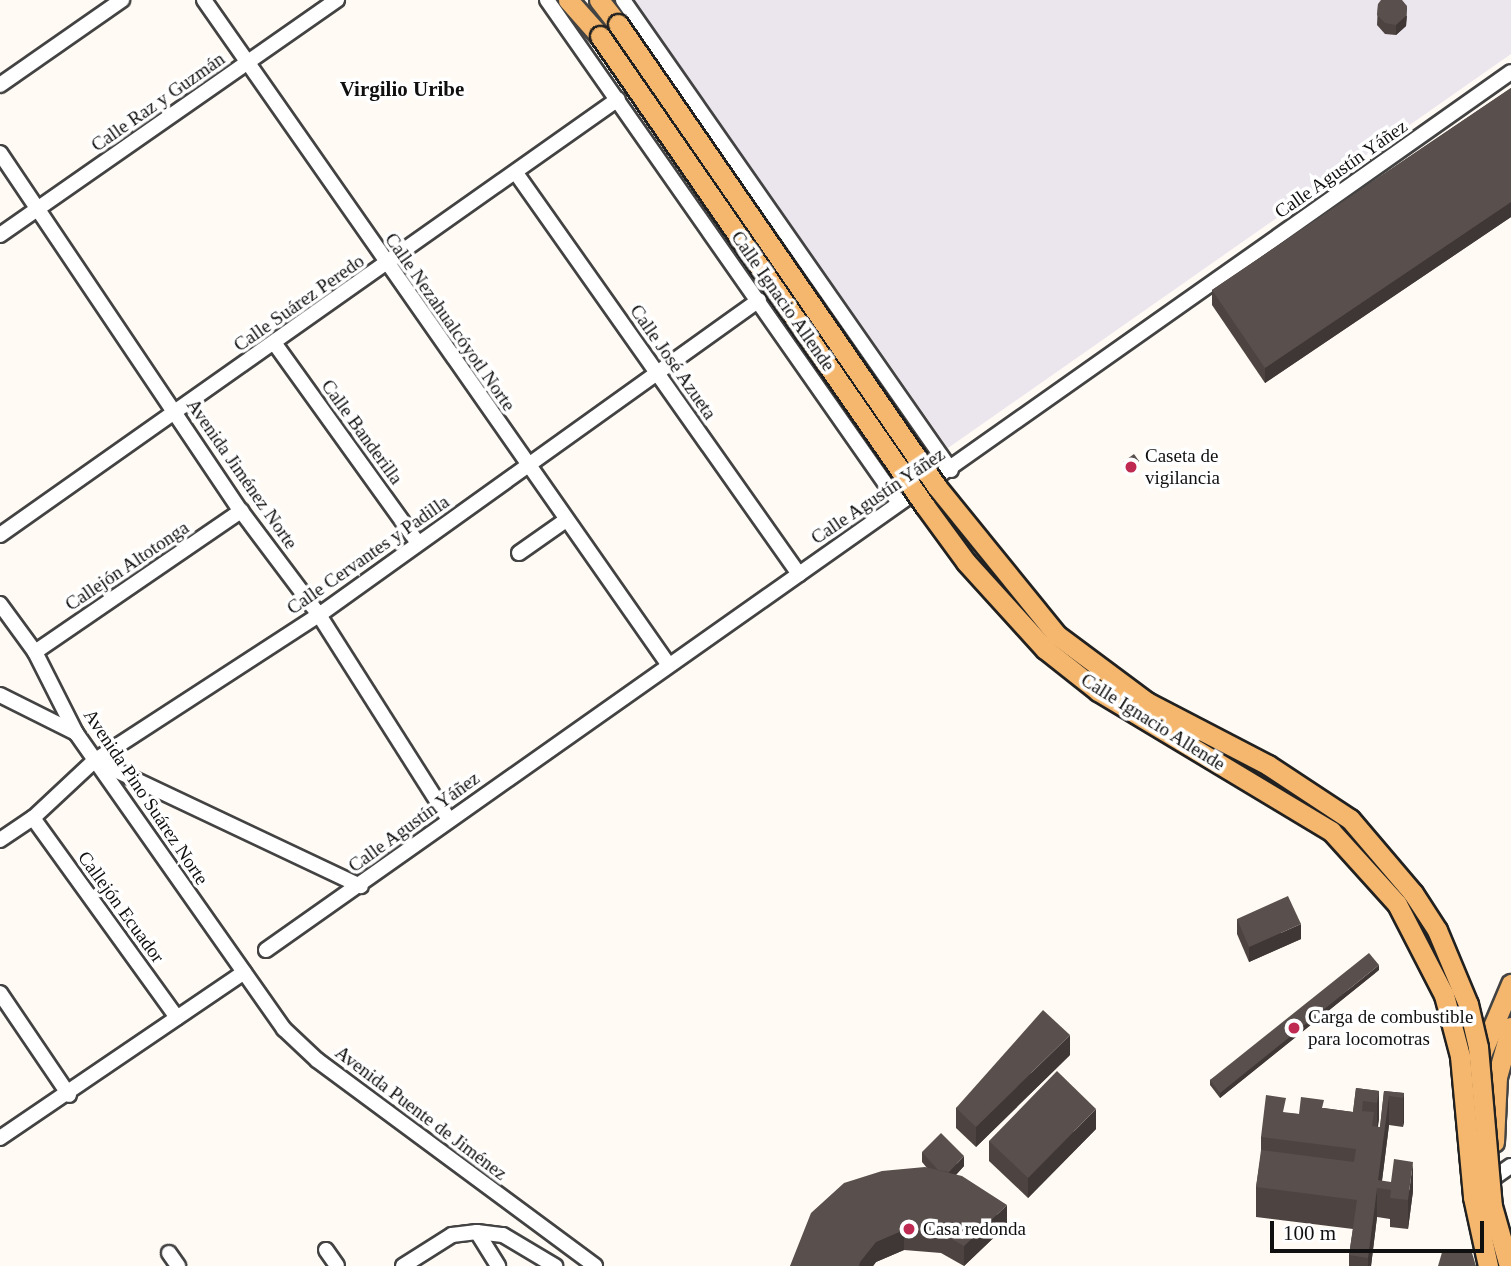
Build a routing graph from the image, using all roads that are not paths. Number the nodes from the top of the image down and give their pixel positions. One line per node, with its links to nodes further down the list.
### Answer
1 (122, 0): 10 (street)
2 (204, 0): 8 (street, Calle Nezahualcóyotl Norte)
3 (337, 0): 8 (street, Calle Raz y Guzmán)
4 (547, 0): 11 (street, Calle Ignacio Allende)
5 (568, 0): 61 (main road, Calle Ignacio Allende, bridge)
6 (599, 0): 62 (main road, Calle Ignacio Allende, bridge)
7 (623, 0): 22 (street)
8 (247, 64): 14 (street, Calle Raz y Guzmán); 16 (street, Calle Nezahualcóyotl Norte)
9 (1511, 72): 22 (street, Calle Agustín Yáñez)
10 (0, 85)
11 (618, 99): 13 (street, Calle Suárez Peredo); 17 (street, Calle Ignacio Allende)
12 (0, 153): 14 (street, Avenida Jiménez Norte)
13 (516, 173): 16 (street, Calle Suárez Peredo); 19 (street, Calle José Azueta)
14 (37, 208): 15 (street, Calle Raz y Guzmán); 20 (street, Avenida Jiménez Norte)
15 (0, 235)
16 (387, 265): 18 (street, Calle Suárez Peredo); 21 (street, Calle Nezahualcóyotl Norte)
17 (759, 300): 19 (street, Calle Cervantes y Padilla); 23 (street, Calle Ignacio Allende)
18 (275, 344): 20 (street, Calle Suárez Peredo); 27 (street, Calle Banderilla)
19 (657, 373): 21 (street, Calle Cervantes y Padilla); 29 (street, Calle José Azueta)
20 (175, 412): 24 (street, Avenida Jiménez Norte); 26 (street, Calle Suárez Peredo)
21 (527, 465): 25 (street, Calle Nezahualcóyotl Norte); 27 (street, Calle Cervantes y Padilla)
22 (951, 470): 23 (street, Calle Agustín Yáñez)
23 (899, 503): 29 (street, Calle Agustín Yáñez)
24 (241, 511): 31 (street, Avenida Jiménez Norte); 32 (street, Callejón Altotonga)
25 (566, 520): 28 (street); 33 (street, Calle Nezahualcóyotl Norte)
26 (0, 535)
27 (418, 542): 31 (street, Calle Cervantes y Padilla)
28 (519, 553)
29 (799, 574): 33 (street, Calle Agustín Yáñez)
30 (0, 604): 32 (street, Avenida Pino Suárez Norte)
31 (319, 615): 36 (street, Calle Cervantes y Padilla); 38 (street, Avenida Jiménez Norte)
32 (35, 652): 35 (street, Avenida Pino Suárez Norte)
33 (668, 664): 38 (street, Calle Agustín Yáñez)
34 (0, 695): 35 (street)
35 (76, 733): 36 (street, Avenida Pino Suárez Norte)
36 (94, 761): 37 (street, Calle Cervantes y Padilla); 40 (street); 42 (street, Avenida Pino Suárez Norte)
37 (33, 817): 39 (street, Calle Cervantes y Padilla); 45 (street, Callejón Ecuador)
38 (449, 820): 40 (street, Calle Agustín Yáñez)
39 (0, 840)
40 (361, 886): 41 (street, Calle Agustín Yáñez)
41 (266, 950)
42 (244, 972): 45 (street); 59 (street, Avenida Puente de Jiménez)
43 (1509, 992): 60 (main road)
44 (0, 993): 47 (street)
45 (177, 1018): 47 (street)
46 (1511, 1027): 49 (main road)
47 (69, 1095): 48 (street)
48 (0, 1138)
49 (1503, 1171): 51 (main road)
50 (477, 1233): 56 (street); 57 (street); 58 (street)
51 (1511, 1243)
52 (326, 1250): 55 (street)
53 (169, 1253): 54 (street)
54 (178, 1266)
55 (337, 1266)
56 (403, 1266)
57 (498, 1266)
58 (555, 1266)
59 (595, 1266)
60 (1481, 1266)
61 (1488, 1266)
62 (1509, 1266)

